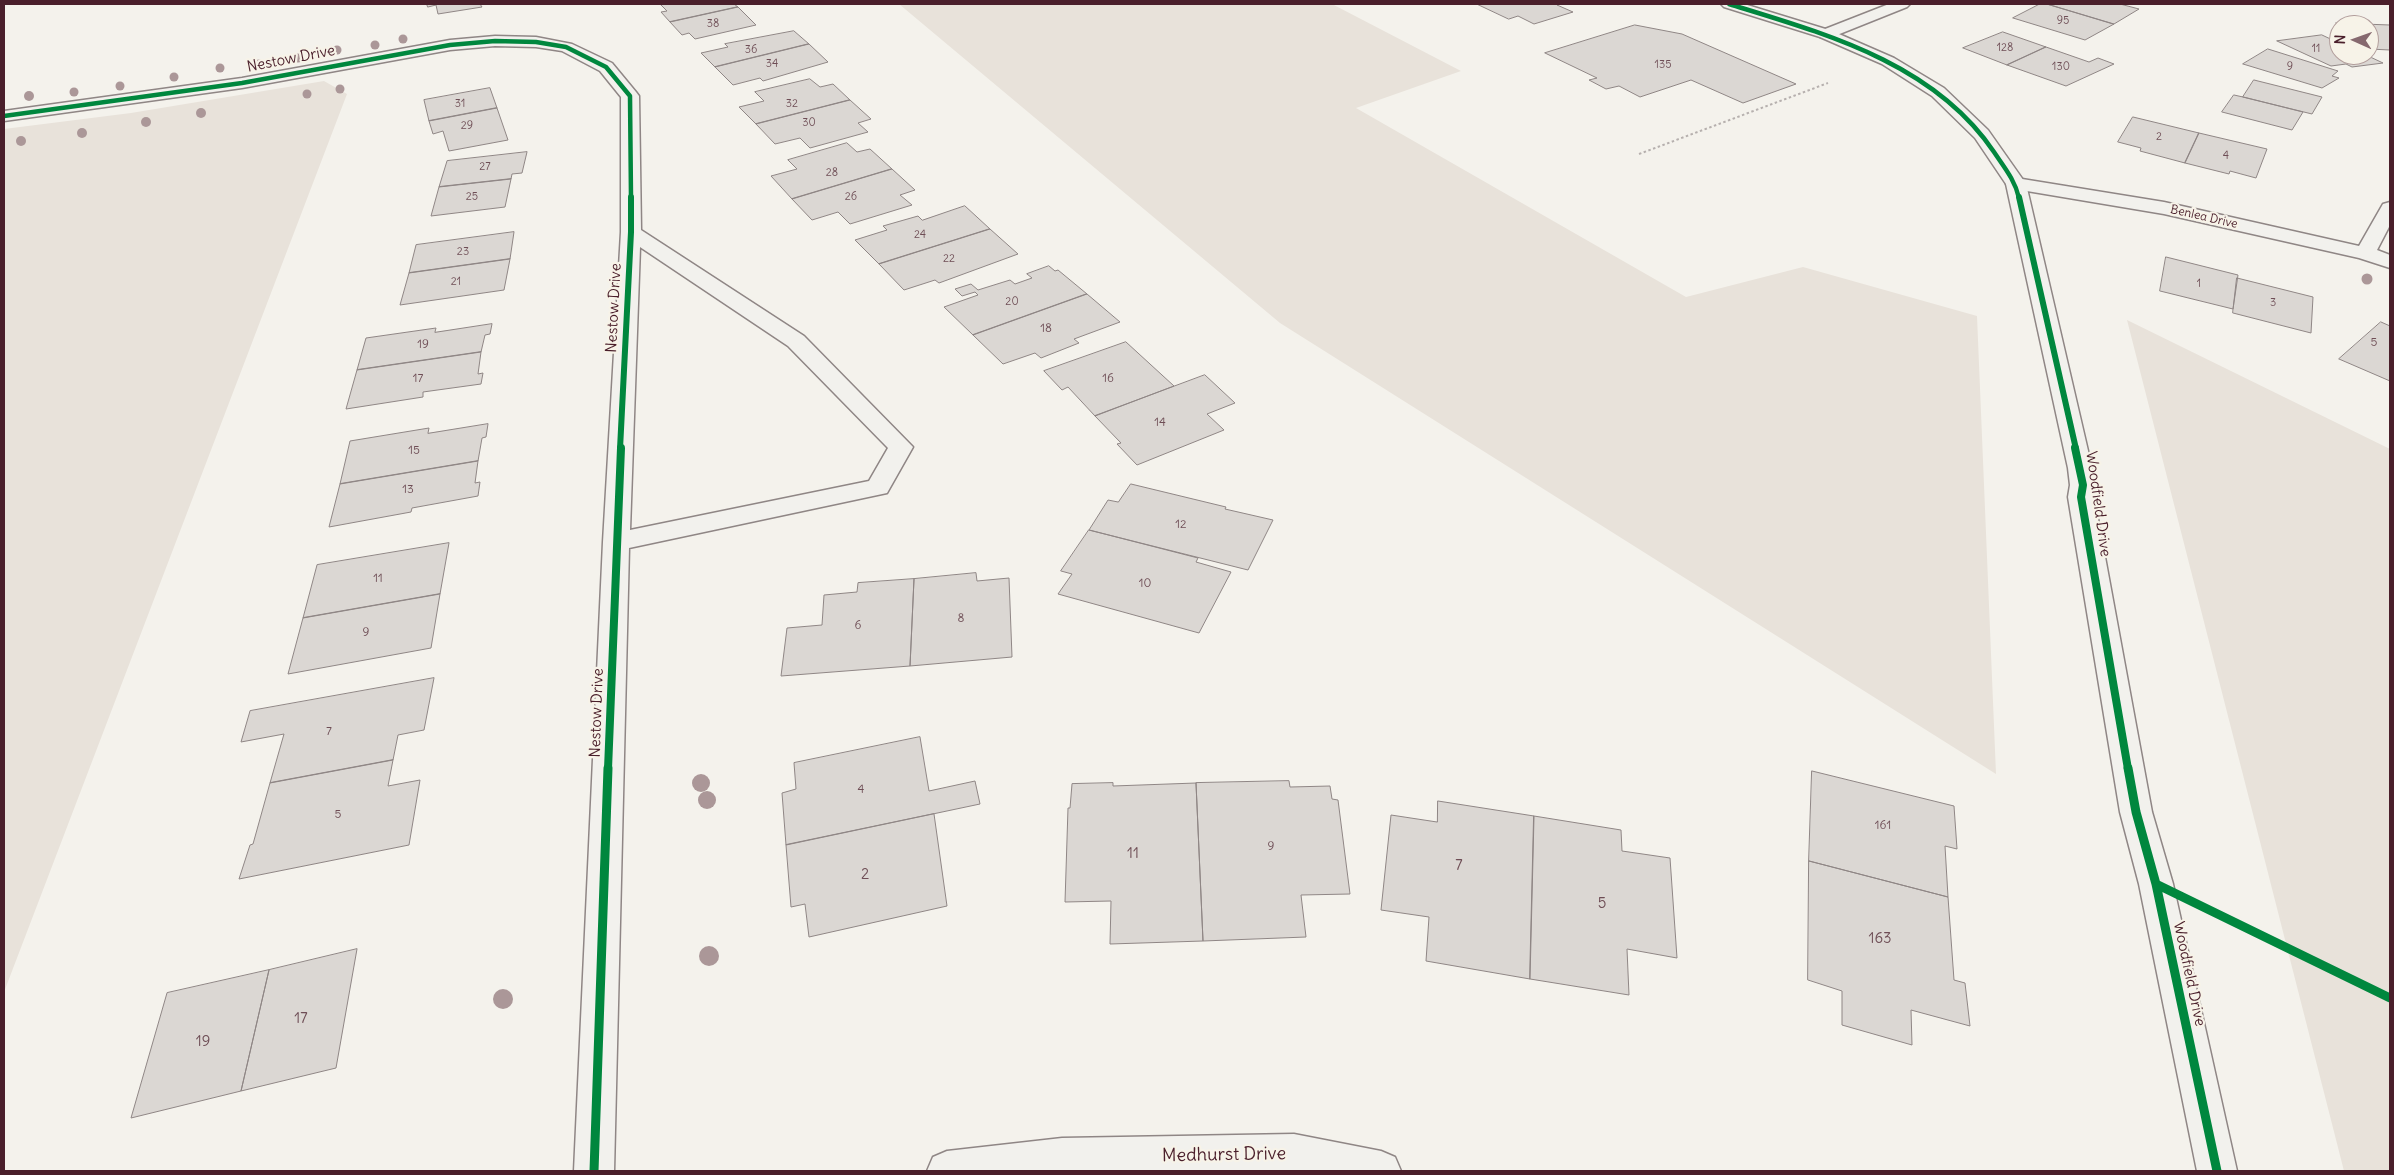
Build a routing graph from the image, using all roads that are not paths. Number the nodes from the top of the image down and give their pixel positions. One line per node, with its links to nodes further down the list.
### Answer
1 (1729, 4): 3 (street, Woodfield Drive)
2 (1902, 4): 3 (street)
3 (1826, 34): 5 (street, Woodfield Drive)
4 (4, 116): 7 (street, Nestow Drive)
5 (2016, 184): 8 (street, Benlea Drive); 14 (street, Woodfield Drive)
6 (2390, 208): 8 (street)
7 (632, 232): 10 (street, Nestow Drive); 10 (street)
8 (2365, 253): 9 (street, Benlea Drive)
9 (2390, 262)
10 (616, 542): 11 (street, Nestow Drive)
11 (594, 1171)
12 (947, 1171): 13 (street, Medhurst Drive)
13 (1381, 1171)
14 (2217, 1171)

